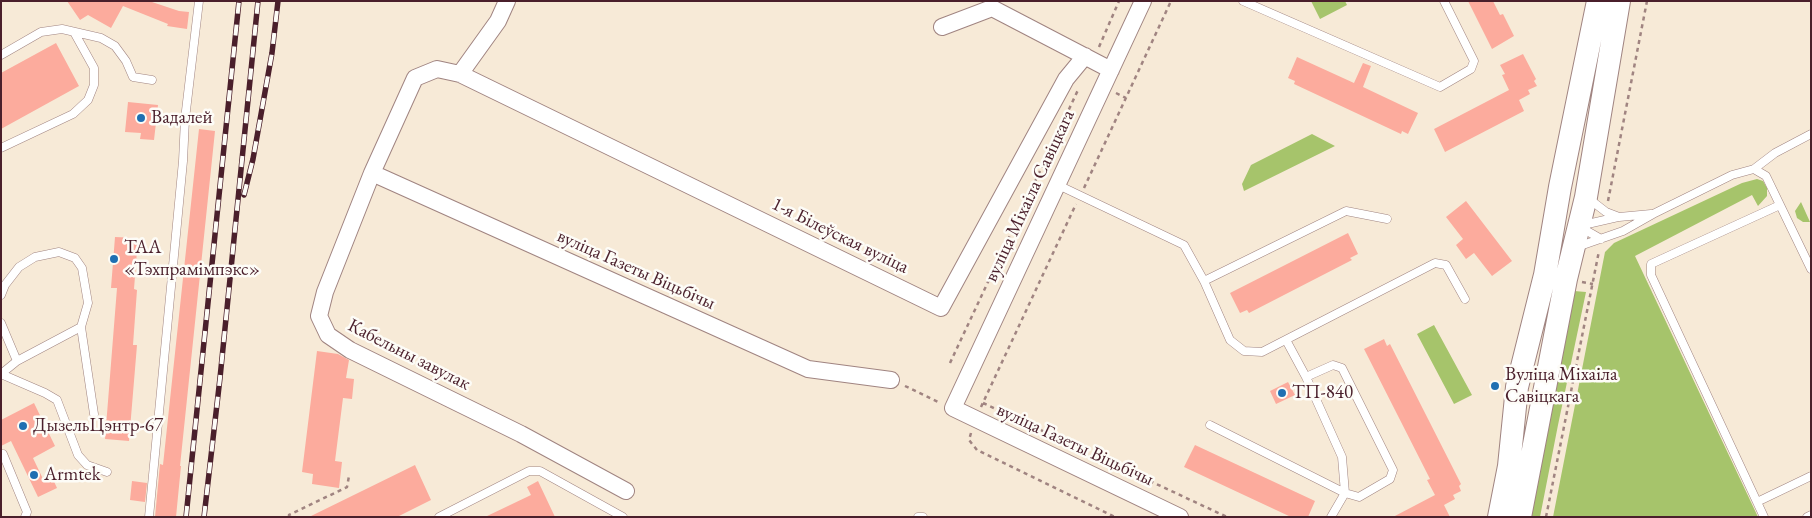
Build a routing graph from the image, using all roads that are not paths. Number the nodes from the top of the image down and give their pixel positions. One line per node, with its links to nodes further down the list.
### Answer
1 (199, 1): 50 (lane)
2 (507, 1): 13 (street)
3 (1144, 1): 12 (street, вуліца Міхаіла Савіцкага)
4 (1243, 1): 5 (lane)
5 (1444, 1)
6 (1598, 1): 25 (main road)
7 (1619, 1): 20 (main road)
8 (942, 27): 11 (street)
9 (74, 32): 10 (lane); 14 (lane); 16 (lane)
10 (1, 55)
11 (1089, 58): 12 (street); 13 (street, 1-я Білеўская вуліца)
12 (1111, 70): 19 (street, вуліца Міхаіла Савіцкага)
13 (460, 74): 18 (street, Кабельны завулак)
14 (152, 80)
15 (1811, 134): 17 (lane)
16 (1, 148)
17 (1754, 169): 21 (lane); 22 (lane)
18 (372, 172): 38 (street, вуліца Газеты Віцьбічы); 45 (street, Кабельны завулак)
19 (1058, 185): 30 (lane); 39 (street, вуліца Міхаіла Савіцкага)
20 (1586, 197): 23 (lane); 26 (main road)
21 (1780, 205): 29 (lane); 47 (lane)
22 (1652, 214): 23 (lane); 27 (lane)
23 (1619, 217): 26 (lane)
24 (1387, 219): 30 (lane)
25 (1554, 223): 26 (main road); 57 (main road)
26 (1579, 226): 27 (lane); 28 (main road)
27 (1601, 239): 28 (lane)
28 (1573, 249): 58 (main road)
29 (1811, 269)
30 (1204, 281): 35 (lane)
31 (1, 295): 34 (lane)
32 (1465, 299): 35 (lane)
33 (1, 323): 36 (lane)
34 (81, 326): 36 (lane); 40 (lane)
35 (1286, 340): 37 (lane)
36 (17, 361): 43 (lane)
37 (1306, 377): 46 (lane); 46 (lane)
38 (891, 380)
39 (953, 408): 55 (street, вуліца Газеты Віцьбічы)
40 (94, 414)
41 (1210, 425): 46 (lane)
42 (3, 454): 49 (lane)
43 (107, 472)
44 (1811, 476): 47 (lane)
45 (626, 490)
46 (1345, 493): 56 (lane)
47 (1757, 502): 59 (lane)
48 (1811, 515): 60 (lane)
49 (25, 517)
50 (149, 517)
51 (439, 517): 52 (lane)
52 (623, 517)
53 (918, 517): 54 (lane)
54 (923, 517)
55 (1180, 517)
56 (1331, 517)
57 (1499, 517)
58 (1520, 517)
59 (1764, 517)
60 (1807, 517)

